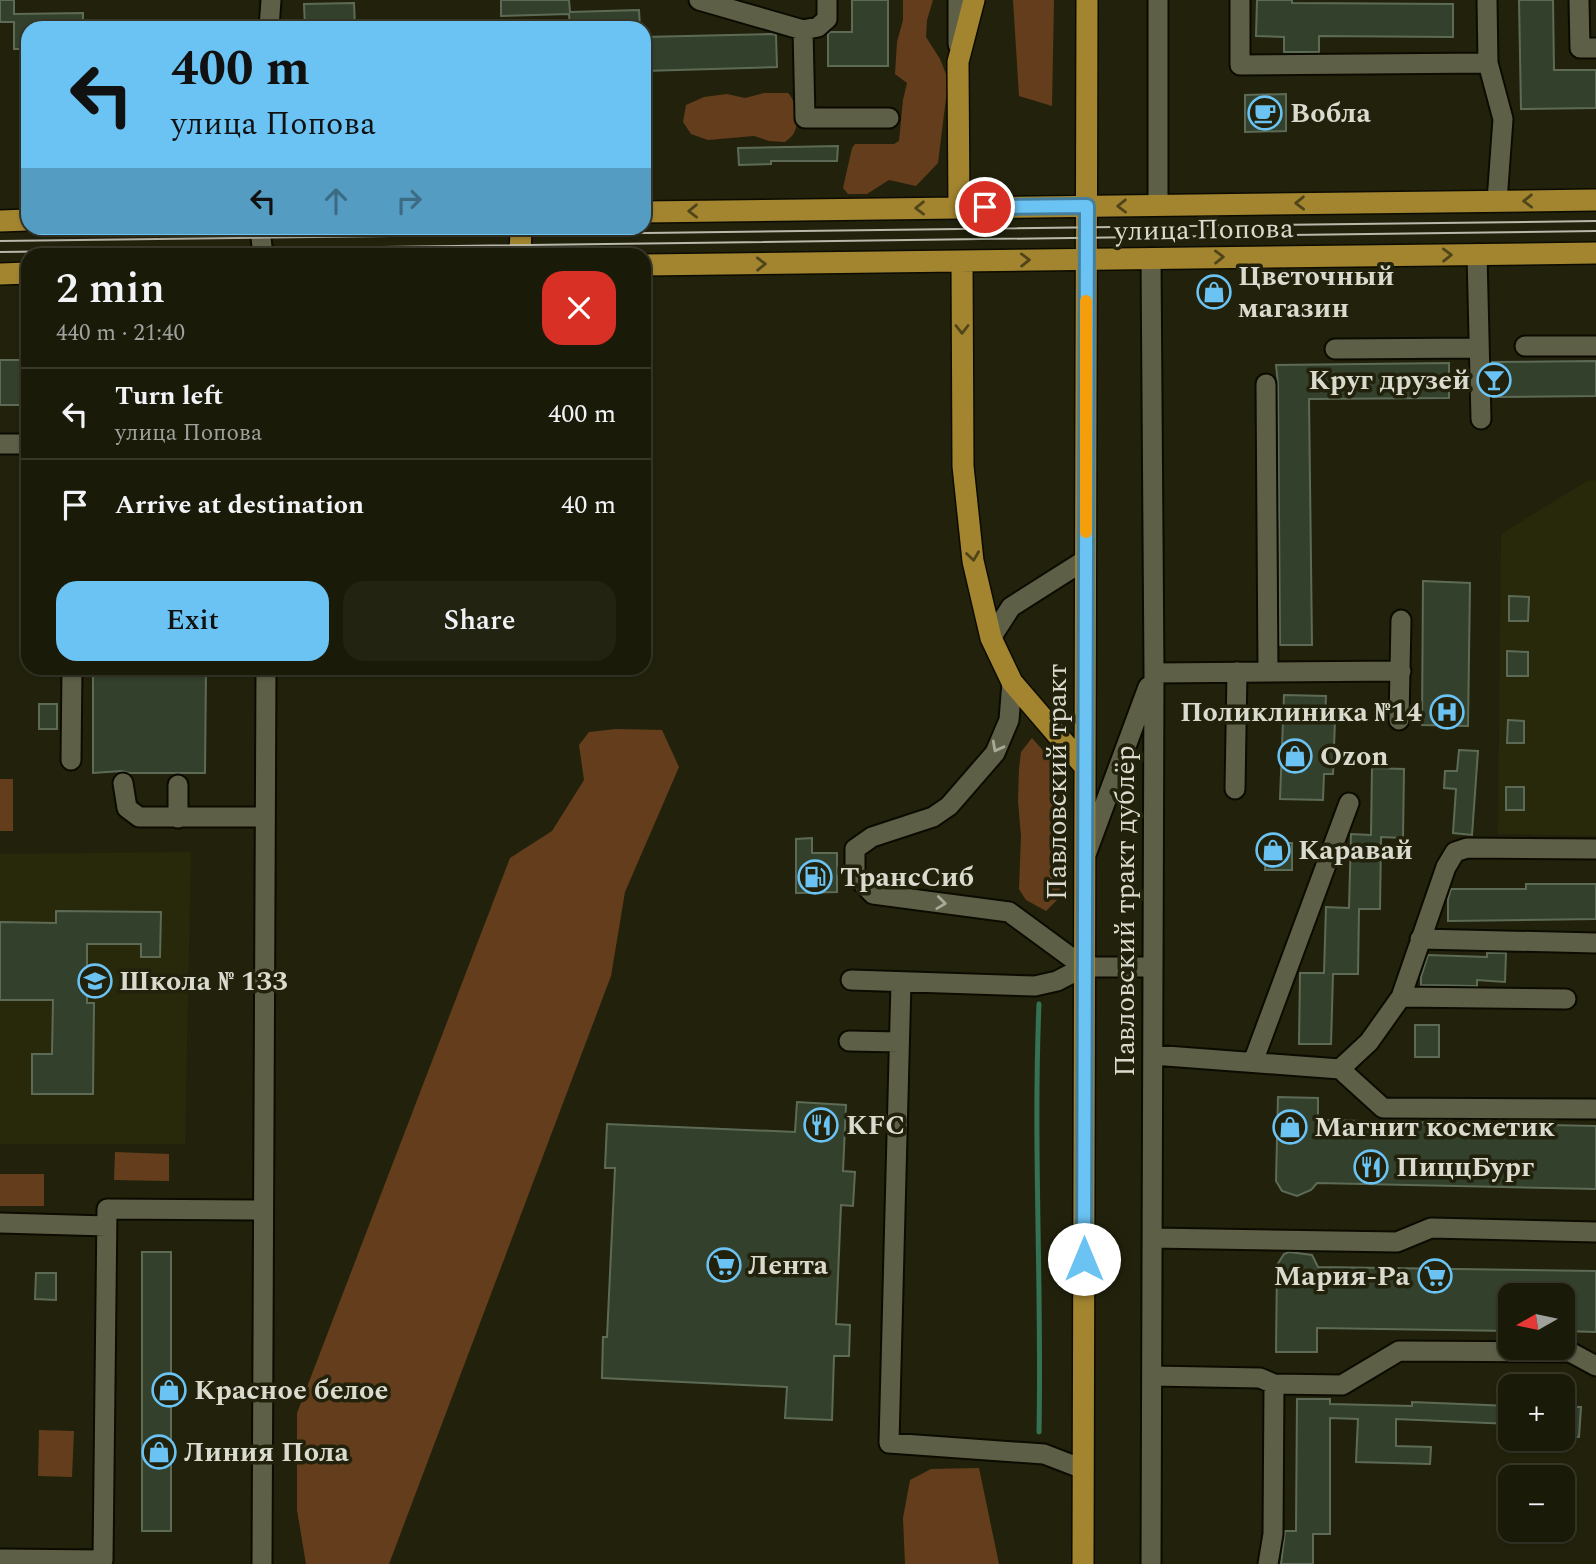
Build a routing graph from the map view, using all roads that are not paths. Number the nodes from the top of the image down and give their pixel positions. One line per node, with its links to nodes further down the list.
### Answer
1 (271, 0): 11 (street)
2 (699, 0): 12 (street)
3 (827, 0): 12 (street)
4 (958, 0): 14 (street)
5 (974, 0): 14 (main road)
6 (1087, 0): 20 (main road, Павловский тракт)
7 (1158, 0): 19 (street)
8 (1240, 0): 15 (street)
9 (1487, 0): 15 (street)
10 (1578, 0): 13 (street)
11 (270, 21)
12 (803, 30): 16 (street)
13 (1596, 48)
14 (958, 62): 21 (main road)
15 (1488, 63): 18 (street)
16 (889, 118)
17 (1596, 200): 18 (main road, улица Попова, one-way to 18)
18 (1497, 201): 19 (main road, улица Попова, one-way to 19)
19 (1158, 205): 20 (main road, улица Попова, one-way to 20)
20 (1087, 206): 21 (main road, улица Попова); 28 (main road, Павловский тракт)
21 (959, 208): 22 (main road, улица Попова, one-way to 22)
22 (651, 212)
23 (0, 220): 24 (main road)
24 (21, 220)
25 (1596, 253): 26 (main road, улица Попова)
26 (1477, 254): 27 (main road, улица Попова, one-way to 26); 35 (street)
27 (1151, 258): 28 (main road, улица Попова); 46 (street, Павловский тракт дублёр)
28 (1087, 260): 29 (main road, улица Попова, one-way to 28); 41 (main road, Павловский тракт)
29 (962, 261): 30 (main road, улица Попова, one-way to 29); 43 (main road, one-way to 43)
30 (651, 265)
31 (21, 273): 32 (main road)
32 (0, 274)
33 (1525, 346): 34 (street)
34 (1596, 346)
35 (1479, 348): 36 (street); 38 (street)
36 (1335, 349)
37 (1266, 384): 45 (street)
38 (1481, 419)
39 (0, 444): 40 (street)
40 (21, 444)
41 (1085, 560): 43 (street); 53 (main road, Павловский тракт)
42 (1401, 620): 44 (street)
43 (991, 638): 50 (main road)
44 (1401, 671): 45 (street); 51 (street)
45 (1268, 672): 47 (street)
46 (1154, 673): 47 (street); 61 (street); 65 (street, Павловский тракт дублёр)
47 (1237, 673): 56 (street)
48 (72, 675): 52 (street)
49 (266, 675): 58 (street)
50 (1012, 682): 53 (main road); 64 (street, one-way to 64)
51 (1399, 720)
52 (71, 760)
53 (1085, 767): 61 (main road, Павловский тракт)
54 (123, 783): 59 (street)
55 (178, 785): 59 (street)
56 (1235, 789)
57 (1349, 803): 73 (street)
58 (265, 817): 59 (street); 76 (street)
59 (178, 818)
60 (1596, 849): 62 (street)
61 (1084, 859): 64 (main road, Павловский тракт)
62 (1420, 939): 63 (street); 68 (street)
63 (1596, 943)
64 (1084, 967): 65 (street); 67 (street); 84 (main road, Павловский тракт)
65 (1152, 967): 72 (street, Павловский тракт дублёр)
66 (851, 980): 67 (street)
67 (901, 982): 71 (street)
68 (1401, 997): 69 (street); 74 (street)
69 (1566, 999)
70 (849, 1041): 71 (street)
71 (899, 1042): 84 (street)
72 (1153, 1055): 73 (street); 80 (street, Павловский тракт дублёр)
73 (1253, 1062): 74 (street)
74 (1340, 1069): 75 (street)
75 (1596, 1109)
76 (262, 1210): 78 (street); 86 (street)
77 (0, 1223): 78 (street)
78 (107, 1226): 85 (street)
79 (1596, 1232): 80 (street)
80 (1153, 1238): 82 (street, Павловский тракт дублёр)
81 (1596, 1366): 83 (street)
82 (1152, 1376): 83 (street); 88 (street, Павловский тракт дублёр)
83 (1274, 1384): 89 (street)
84 (1083, 1469): 87 (main road, Павловский тракт)
85 (0, 1559)
86 (262, 1564)
87 (1083, 1564)
88 (1151, 1564)
89 (1268, 1564)

